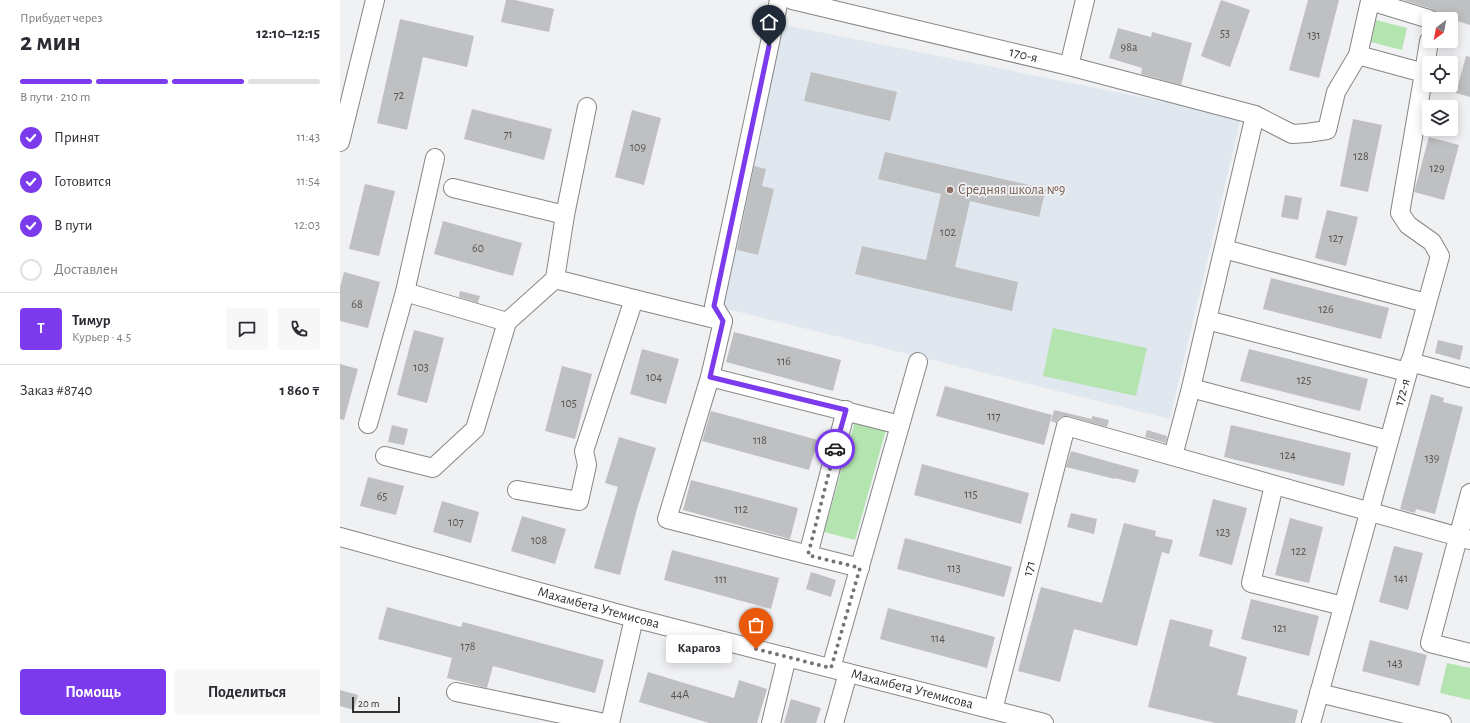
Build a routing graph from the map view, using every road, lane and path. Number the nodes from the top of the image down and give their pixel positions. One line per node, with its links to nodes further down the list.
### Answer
1 (375, 0): 12 (street)
2 (779, 0): 22 (street)
3 (1085, 0): 7 (street)
4 (802, 1): 7 (street, 170-я)
5 (1422, 17): 6 (street)
6 (1358, 55): 8 (street); 11 (street, 170-я)
7 (1069, 66): 11 (street, 170-я)
8 (1422, 72)
9 (1422, 85): 20 (street, 172-я)
10 (587, 107): 15 (street)
11 (1255, 115): 16 (street)
12 (340, 142)
13 (435, 158): 18 (street)
14 (453, 188): 15 (street)
15 (565, 215): 17 (street)
16 (1224, 249): 20 (street); 21 (street)
17 (555, 279): 19 (street); 23 (street)
18 (405, 292): 23 (street); 30 (street)
19 (634, 299): 22 (street); 36 (street)
20 (1426, 303): 25 (street, 172-я)
21 (1207, 320): 25 (street); 28 (street)
22 (723, 321): 26 (street)
23 (507, 322): 33 (street)
24 (918, 362): 31 (street)
25 (1409, 367): 27 (street); 32 (street, 172-я)
26 (710, 377): 29 (street); 41 (street)
27 (1470, 378)
28 (1191, 388): 32 (street); 34 (street)
29 (846, 410): 31 (street); 41 (street)
30 (368, 424)
31 (900, 425): 42 (street)
32 (1388, 440): 38 (street, 172-я)
33 (385, 456)
34 (1173, 456): 35 (street); 50 (street, 171)
35 (1274, 485): 38 (street); 43 (street)
36 (517, 490)
37 (1470, 493): 40 (street)
38 (1369, 511): 40 (street); 43 (street, 172-я)
39 (340, 537): 44 (street, Махамбета Утемисова)
40 (1464, 538): 45 (street)
41 (808, 555): 42 (street)
42 (860, 568): 47 (street)
43 (1343, 606): 49 (street, 172-я)
44 (634, 618): 46 (street, Махамбета Утемисова); 52 (street)
45 (1470, 653)
46 (787, 657): 47 (street, Махамбета Утемисова); 53 (street)
47 (839, 671): 50 (street, Махамбета Утемисова); 54 (street)
48 (456, 692): 51 (street)
49 (1319, 692): 56 (street, 172-я); 57 (street)
50 (993, 710): 55 (street, Махамбета Утемисова)
51 (605, 723)
52 (610, 723)
53 (771, 723)
54 (834, 723)
55 (1044, 723)
56 (1311, 723)
57 (1442, 723)

